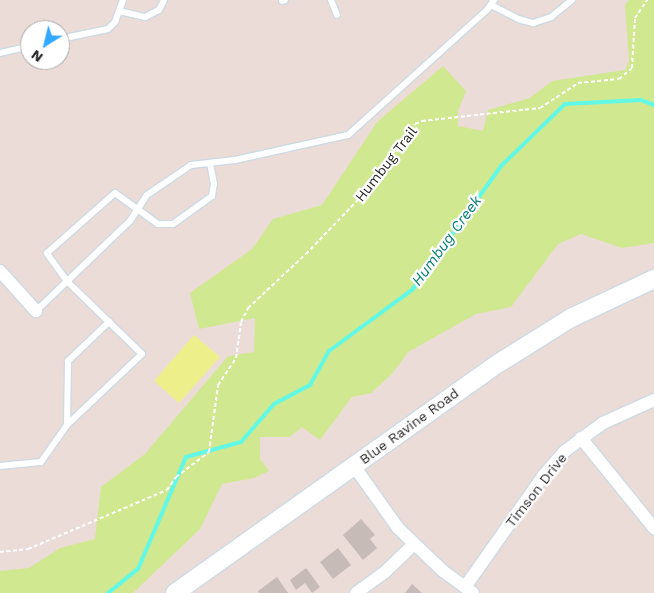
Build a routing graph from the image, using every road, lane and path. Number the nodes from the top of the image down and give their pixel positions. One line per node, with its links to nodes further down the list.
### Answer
1 (123, 0): 7 (lane)
2 (164, 0): 7 (lane)
3 (330, 0): 8 (lane)
4 (572, 0): 6 (lane)
5 (648, 0): 26 (path, Humbug Trail)
6 (493, 2): 12 (lane)
7 (119, 11): 9 (lane)
8 (337, 15)
9 (70, 37)
10 (20, 49): 11 (lane)
11 (0, 54)
12 (210, 163): 13 (lane); 13 (lane)
13 (137, 208): 16 (lane); 16 (lane)
14 (0, 271): 17 (street)
15 (654, 279): 23 (main road, Blue Ravine Road)
16 (67, 281): 17 (lane); 18 (lane)
17 (36, 311)
18 (109, 322): 20 (lane); 20 (lane)
19 (654, 400): 21 (street, Timson Drive)
20 (67, 425): 22 (lane)
21 (580, 438): 24 (street); 27 (street, Timson Drive)
22 (0, 466)
23 (354, 466): 25 (street); 28 (main road, Blue Ravine Road)
24 (654, 528)
25 (414, 545): 27 (street); 29 (street)
26 (0, 552)
27 (469, 590)
28 (176, 593)
29 (356, 593)

